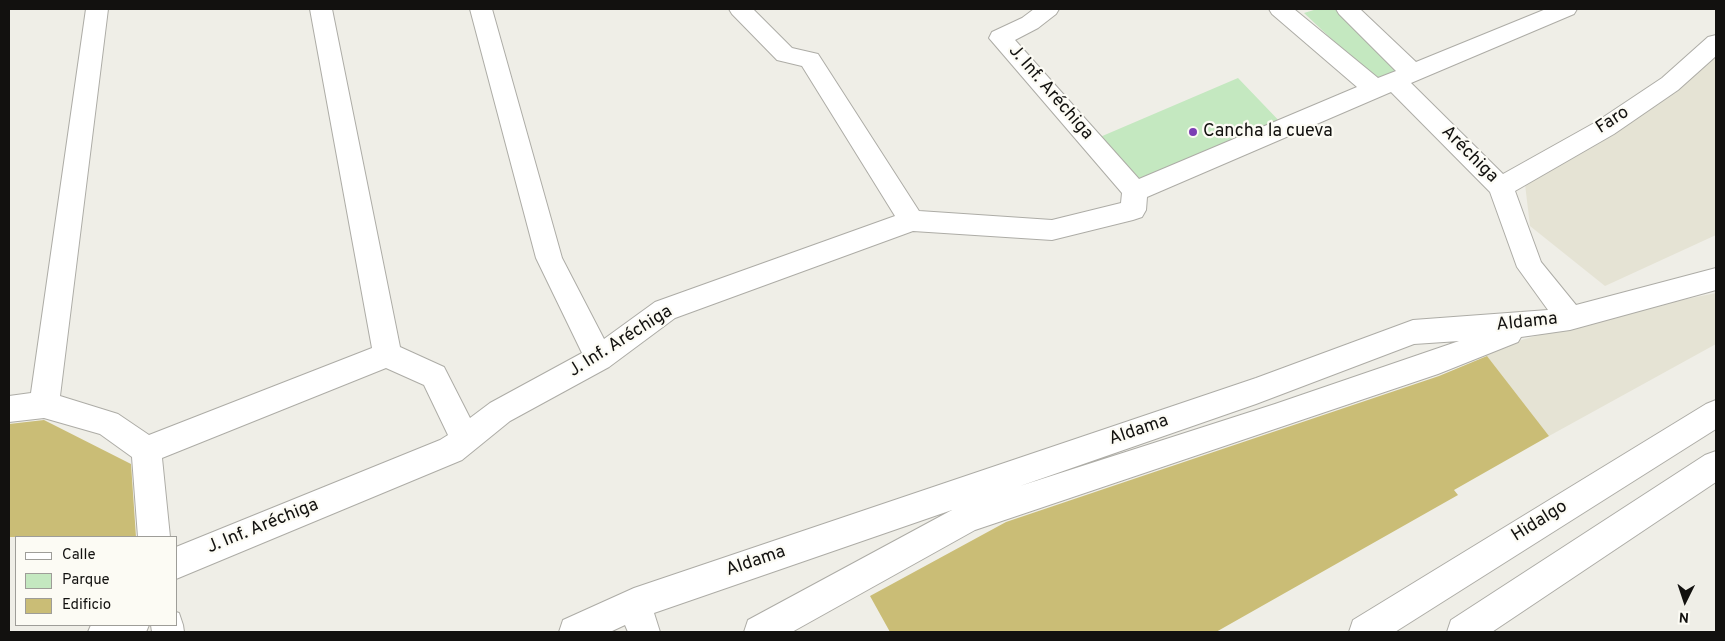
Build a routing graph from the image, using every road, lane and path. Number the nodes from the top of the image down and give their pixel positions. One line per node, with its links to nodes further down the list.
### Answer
1 (97, 9): 20 (street)
2 (321, 9): 17 (street)
3 (481, 9): 18 (street)
4 (740, 9): 13 (street)
5 (1048, 9): 12 (street, J. Inf. Aréchiga)
6 (1280, 9): 10 (street, Aréchiga)
7 (1347, 9): 10 (street)
8 (1566, 9): 10 (street)
9 (1716, 43): 11 (street, Faro)
10 (1395, 81): 11 (street, Aréchiga); 12 (street)
11 (1501, 187): 15 (street, Aréchiga)
12 (1135, 191): 13 (street, J. Inf. Aréchiga)
13 (912, 221): 18 (street, J. Inf. Aréchiga)
14 (1716, 279): 15 (street, Aldama)
15 (1570, 318): 16 (street, Aldama)
16 (1533, 324): 19 (street, Aldama); 23 (street)
17 (387, 355): 24 (street); 25 (street)
18 (599, 358): 24 (street, J. Inf. Aréchiga)
19 (1256, 391): 23 (street); 27 (street, Aldama)
20 (44, 405): 21 (street); 25 (street)
21 (9, 409)
22 (1716, 413): 35 (street, Hidalgo)
23 (1275, 417): 27 (street)
24 (465, 439): 29 (street, J. Inf. Aréchiga)
25 (146, 450): 28 (street)
26 (1716, 465): 36 (street)
27 (961, 506): 30 (street, Aldama); 34 (street)
28 (154, 536)
29 (178, 562)
30 (639, 618): 33 (street, Aldama)
31 (129, 626): 32 (street)
32 (104, 632)
33 (575, 632)
34 (760, 632)
35 (1365, 632)
36 (1464, 632)

